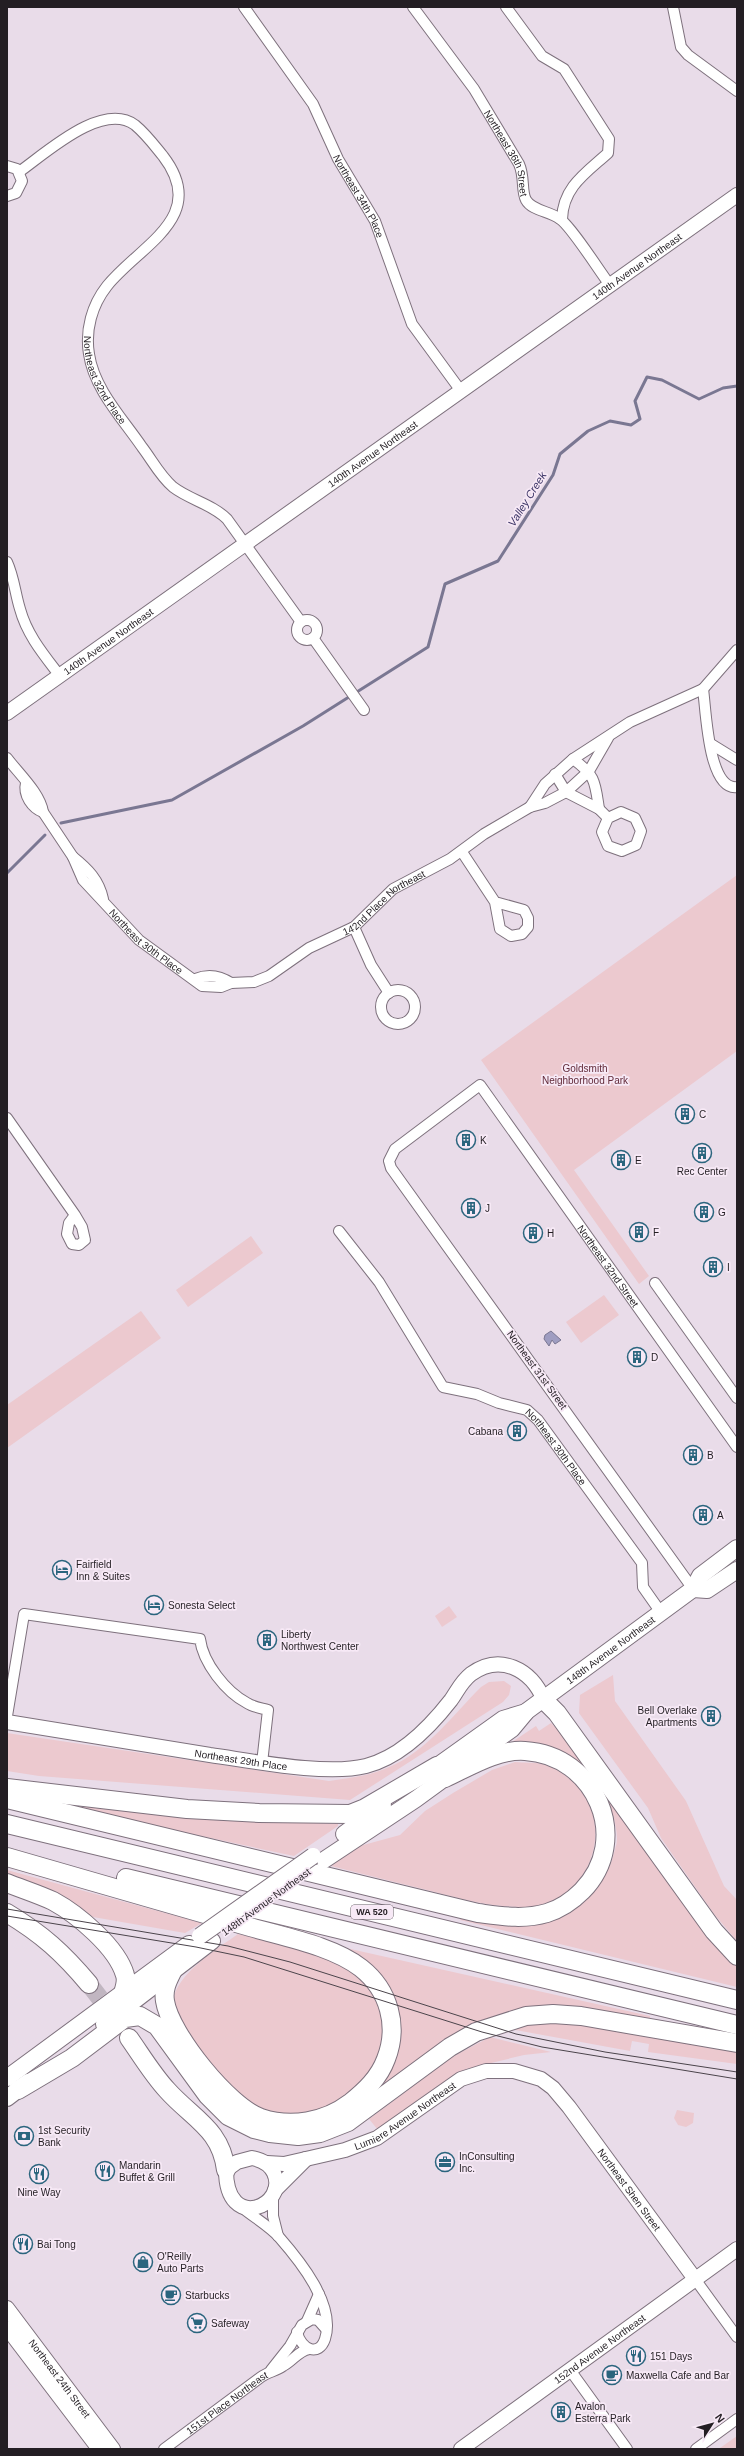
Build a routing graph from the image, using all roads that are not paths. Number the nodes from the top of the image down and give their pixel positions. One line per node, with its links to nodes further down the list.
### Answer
1 (244, 7): 12 (street, Northeast 34th Place)
2 (413, 7): 10 (street, Northeast 36th Street)
3 (506, 7): 10 (street)
4 (673, 7): 5 (street)
5 (737, 91)
6 (7, 166): 7 (street)
7 (19, 172): 9 (street); 13 (street, Northeast 32nd Place)
8 (737, 195): 11 (street, 140th Avenue Northeast)
9 (7, 196)
10 (562, 219): 11 (street, Northeast 36th Street)
11 (610, 285): 12 (street, 140th Avenue Northeast)
12 (461, 391): 13 (street, 140th Avenue Northeast)
13 (245, 544): 16 (street, 140th Avenue Northeast); 18 (street, Northeast 32nd Place)
14 (7, 562): 16 (street)
15 (737, 650): 17 (street, 142nd Place Northeast)
16 (60, 676): 19 (street, 140th Avenue Northeast)
17 (703, 689): 20 (street, 142nd Place Northeast); 21 (street)
18 (364, 710)
19 (7, 713)
20 (608, 738): 23 (street, 142nd Place Northeast); 25 (street, 142nd Place Northeast)
21 (711, 744): 24 (street); 27 (street)
22 (7, 758): 35 (street, Northeast 30th Place)
23 (573, 759): 25 (street); 26 (street, 142nd Place Northeast)
24 (737, 760)
25 (589, 771): 28 (street, 142nd Place Northeast); 30 (street)
26 (554, 774): 28 (street); 29 (street, 142nd Place Northeast)
27 (737, 787)
28 (566, 792): 29 (street, 142nd Place Northeast); 30 (street)
29 (530, 806): 32 (street, 142nd Place Northeast)
30 (599, 809): 31 (street)
31 (608, 818)
32 (462, 852): 33 (street); 34 (street, 142nd Place Northeast)
33 (496, 902)
34 (354, 927): 35 (street, 142nd Place Northeast); 36 (street)
35 (231, 983)
36 (389, 993)
37 (480, 1084): 43 (street, Northeast 32nd Street); 46 (street, Northeast 31st Street)
38 (7, 1118): 39 (street)
39 (75, 1215)
40 (339, 1231): 47 (street, Northeast 30th Place)
41 (655, 1283): 42 (street)
42 (737, 1398)
43 (737, 1447)
44 (737, 1548): 46 (main road, 148th Avenue Northeast)
45 (737, 1570): 46 (main road)
46 (693, 1589): 47 (main road, 148th Avenue Northeast)
47 (662, 1614): 48 (main road, 148th Avenue Northeast)
48 (544, 1700): 51 (street, Northeast 29th Place); 52 (main road, 148th Avenue Northeast); 61 (highway)
49 (7, 1716): 51 (street)
50 (7, 1722): 51 (street, Northeast 29th Place)
51 (262, 1763)
52 (441, 1772): 53 (highway); 54 (highway); 60 (main road, 148th Avenue Northeast, bridge)
53 (7, 1788)
54 (7, 1799)
55 (7, 1824): 65 (highway, WA 520)
56 (7, 1849): 66 (highway, WA 520)
57 (7, 1857): 62 (highway)
58 (7, 1883): 64 (highway)
59 (7, 1913): 63 (highway)
60 (206, 1939): 62 (main road, 148th Avenue Northeast); 64 (main road, 148th Avenue Northeast)
61 (737, 1956)
62 (173, 1970): 70 (main road, 148th Avenue Northeast)
63 (89, 1984)
64 (123, 1993): 70 (main road, 148th Avenue Northeast)
65 (737, 2000)
66 (737, 2025)
67 (129, 2038): 73 (highway)
68 (737, 2043): 70 (highway)
69 (502, 2070): 71 (street, Lumiere Avenue Northeast); 78 (street, Northeast Shen Street)
70 (11, 2088)
71 (307, 2159): 72 (street, Lumiere Avenue Northeast); 74 (street)
72 (267, 2164): 73 (street); 74 (street)
73 (226, 2170): 75 (street)
74 (274, 2193): 75 (street); 76 (street)
75 (237, 2204): 76 (street)
76 (278, 2236): 79 (street)
77 (737, 2249): 78 (street, 152nd Avenue Northeast)
78 (695, 2279): 85 (street, Northeast Shen Street); 88 (street, 152nd Avenue Northeast)
79 (318, 2294): 81 (street); 83 (street)
80 (7, 2308): 89 (street, Northeast 24th Street)
81 (307, 2321): 83 (street); 84 (street)
82 (7, 2328): 89 (street, Northeast 24th Street)
83 (326, 2329): 86 (street)
84 (297, 2332): 86 (street); 87 (street, 151st Place Northeast)
85 (737, 2337)
86 (309, 2349): 87 (street, 151st Place Northeast)
87 (271, 2370): 93 (street, 151st Place Northeast)
88 (570, 2370): 94 (street, 152nd Avenue Northeast); 95 (street)
89 (50, 2375): 91 (street, Northeast 24th Street); 92 (street, Northeast 24th Street)
90 (737, 2420): 96 (street)
91 (99, 2449)
92 (113, 2449)
93 (164, 2449)
94 (461, 2449)
95 (627, 2449)
96 (696, 2449)

